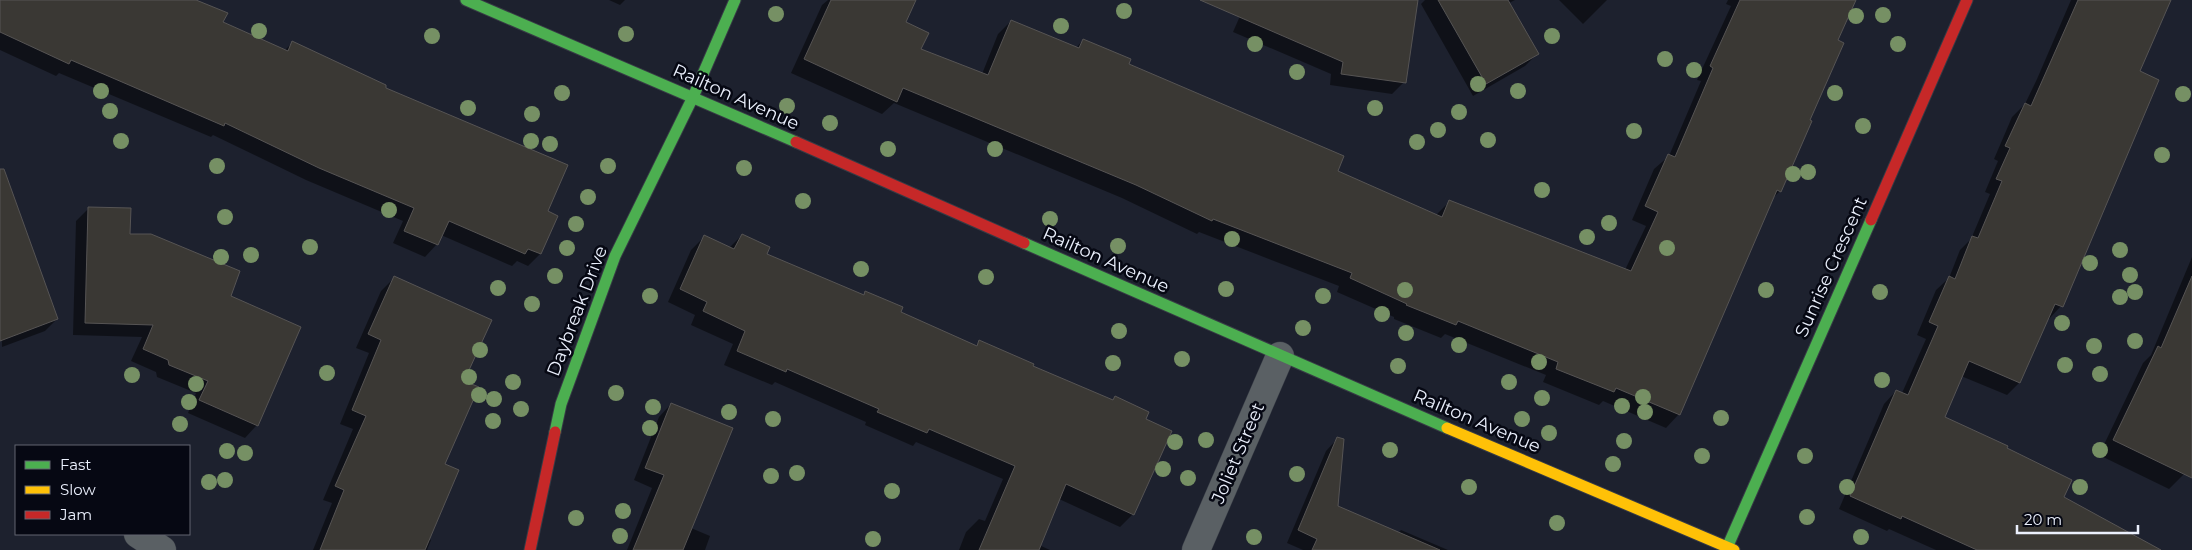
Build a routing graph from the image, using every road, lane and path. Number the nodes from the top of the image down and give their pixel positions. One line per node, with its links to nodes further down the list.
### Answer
1 (466, 0): 4 (street, Railton Avenue)
2 (735, 0): 4 (street)
3 (1967, 0): 7 (street, Sunrise Crescent)
4 (693, 97): 5 (street, Railton Avenue); 9 (street, Daybreak Drive)
5 (1280, 356): 7 (street, Railton Avenue); 10 (street, Joliet Street)
6 (140, 535): 8 (street)
7 (1729, 549)
8 (162, 550)
9 (530, 550)
10 (1196, 550)

